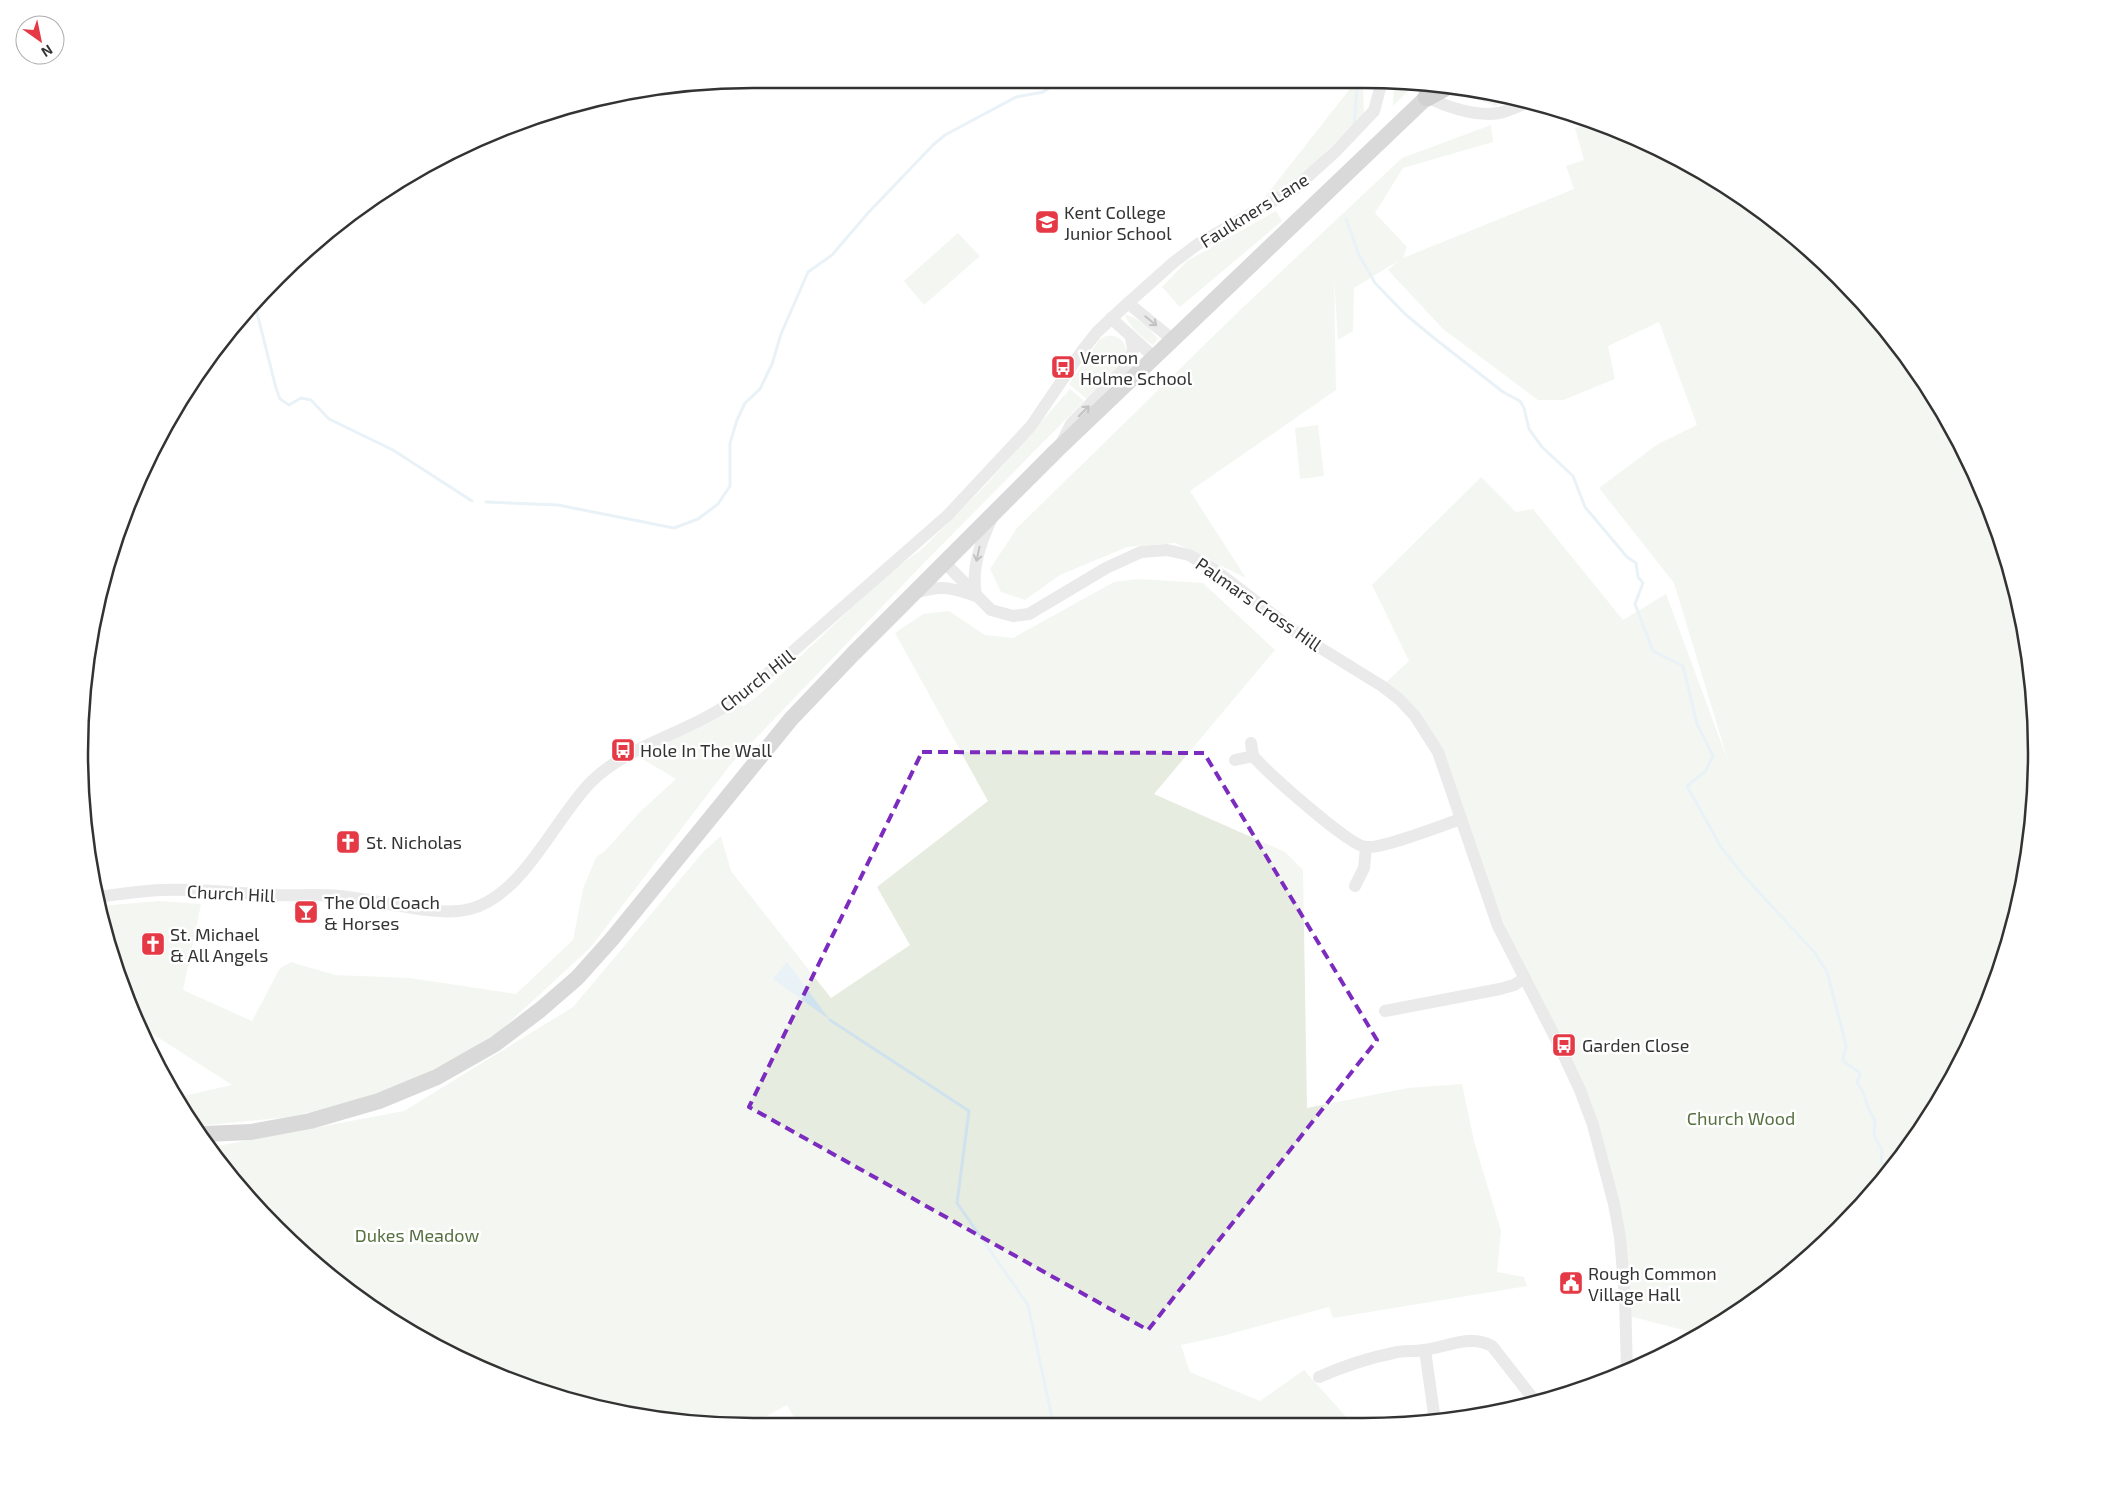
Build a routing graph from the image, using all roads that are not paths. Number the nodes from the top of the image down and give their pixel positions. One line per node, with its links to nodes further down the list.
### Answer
1 (1380, 88): 4 (street, Faulkners Lane)
2 (1431, 91): 3 (street); 7 (main road)
3 (1517, 106)
4 (1128, 303): 5 (street, Faulkners Lane); 7 (street, one-way to 7)
5 (1111, 318): 6 (street); 20 (street, Church Hill)
6 (1131, 338): 8 (street); 9 (street, one-way to 6)
7 (1174, 340): 8 (main road)
8 (1155, 358): 9 (main road)
9 (1057, 450): 10 (main road)
10 (993, 515): 11 (main road); 13 (street, one-way to 13)
11 (945, 563): 12 (main road); 13 (street, Palmars Cross Hill)
12 (914, 594): 13 (street); 23 (main road)
13 (976, 596): 17 (street, Palmars Cross Hill)
14 (1251, 743): 15 (street)
15 (1253, 756): 16 (street); 18 (street)
16 (1235, 760)
17 (1461, 819): 18 (street); 21 (street, Palmars Cross Hill)
18 (1366, 847): 19 (street)
19 (1355, 886)
20 (103, 896)
21 (1525, 978): 22 (street); 25 (street, Palmars Cross Hill)
22 (1385, 1011)
23 (208, 1134)
24 (1425, 1350): 26 (street); 27 (street); 28 (street)
25 (1627, 1363)
26 (1319, 1377)
27 (1531, 1396)
28 (1434, 1413)

